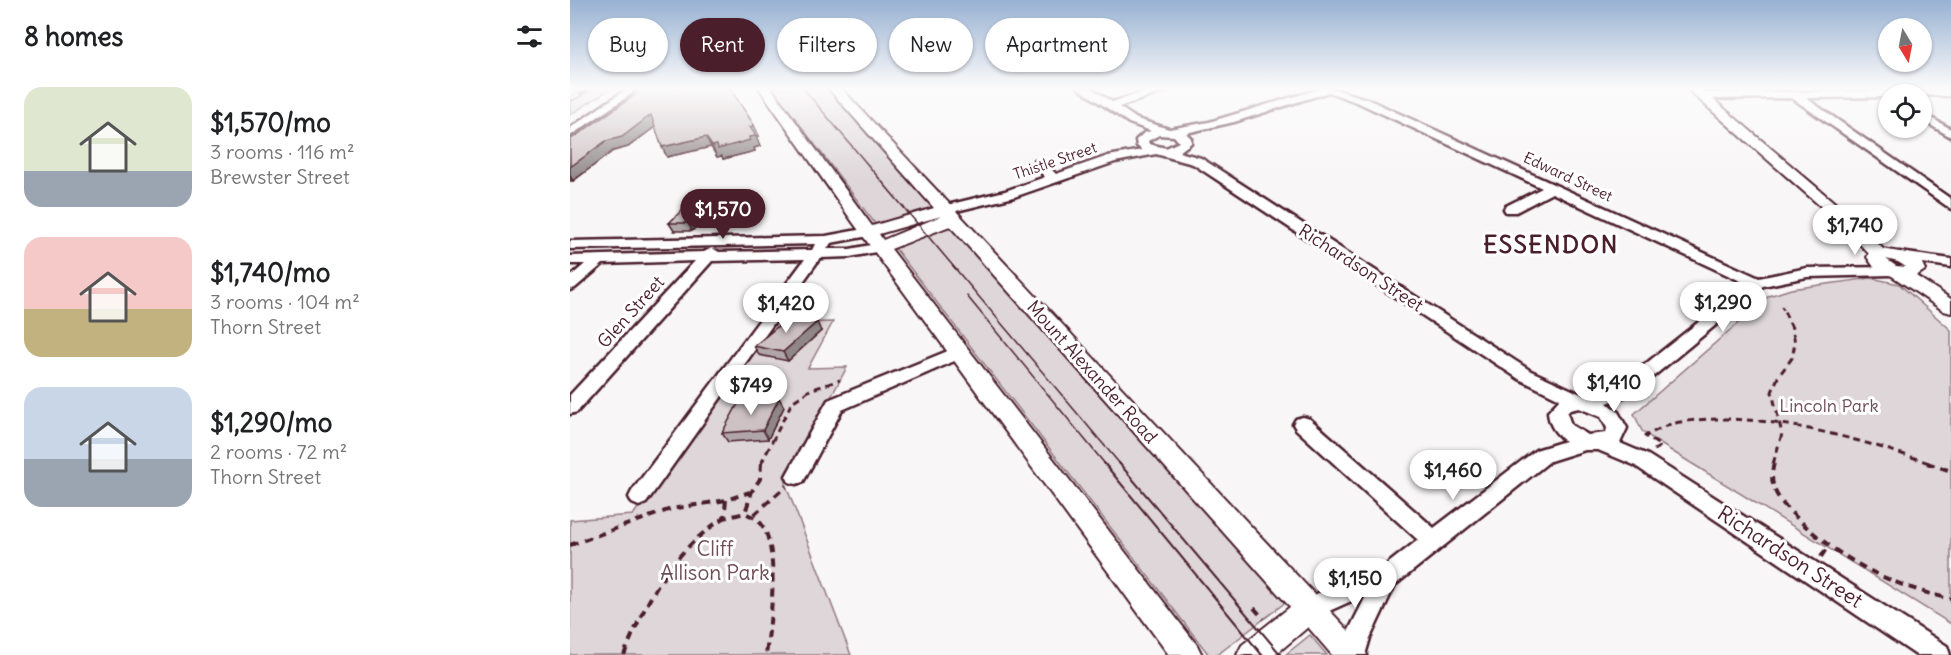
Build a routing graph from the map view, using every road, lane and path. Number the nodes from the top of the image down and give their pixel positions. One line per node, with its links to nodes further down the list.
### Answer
1 (591, 118): 13 (street)
2 (787, 119): 26 (main road)
3 (861, 119): 25 (main road, Mount Alexander Road)
4 (1129, 119): 9 (street)
5 (1233, 119): 11 (street)
6 (1401, 119): 22 (street, Edward Street)
7 (1728, 119): 33 (main road)
8 (1828, 119): 23 (street)
9 (1133, 121): 12 (street); 15 (street)
10 (1932, 122): 14 (street)
11 (1205, 128): 12 (street); 16 (street)
12 (1168, 132): 15 (street, Thistle Street); 16 (street, Richardson Street)
13 (570, 133)
14 (1951, 134)
15 (1143, 140): 17 (street); 18 (street, Thistle Street)
16 (1184, 143): 17 (street, Thistle Street); 19 (street, Richardson Street)
17 (1160, 151): 18 (street, Thistle Street); 19 (street, Richardson Street)
18 (1112, 159): 21 (street, Thistle Street)
19 (1197, 161): 41 (street, Richardson Street)
20 (1039, 164): 21 (street)
21 (1053, 178): 25 (street, Thistle Street)
22 (1552, 188): 24 (street); 36 (street, Edward Street)
23 (1951, 205)
24 (1510, 209)
25 (948, 215): 26 (main road); 65 (main road, Mount Alexander Road)
26 (875, 239): 29 (street); 40 (main road)
27 (721, 242): 28 (street); 29 (street); 30 (street, Glen Street)
28 (570, 245)
29 (821, 247): 30 (street); 55 (street)
30 (708, 257): 31 (street); 45 (street, Glen Street)
31 (599, 259): 32 (street); 37 (street)
32 (570, 260)
33 (1890, 261): 34 (street); 35 (main road); 36 (street); 39 (main road)
34 (1951, 263): 35 (street)
35 (1916, 268): 39 (main road)
36 (1758, 284): 43 (street)
37 (570, 285)
38 (1781, 306): 48 (path)
39 (1951, 307)
40 (960, 352): 53 (street); 69 (main road)
41 (1525, 375): 44 (street, Richardson Street); 46 (street, Richardson Street)
42 (840, 380): 54 (path)
43 (1626, 389): 44 (street); 49 (street)
44 (1584, 402): 46 (street); 49 (street, Richardson Street)
45 (570, 407)
46 (1558, 416): 49 (street, Richardson Street); 50 (street)
47 (1303, 423): 60 (street)
48 (1782, 425): 51 (path); 52 (path); 63 (path)
49 (1604, 434): 50 (street); 51 (street, Richardson Street)
50 (1543, 455): 60 (street)
51 (1641, 460): 72 (street, Richardson Street)
52 (1951, 471)
53 (796, 476): 58 (path)
54 (752, 491): 56 (path); 57 (path)
55 (639, 497)
56 (726, 500): 59 (path); 61 (path)
57 (745, 513): 58 (path); 59 (path)
58 (754, 515): 68 (path)
59 (724, 518): 67 (path)
60 (1434, 541): 62 (street)
61 (570, 545)
62 (1388, 578): 65 (street); 71 (street)
63 (1951, 599)
64 (1254, 608): 66 (path)
65 (1309, 609): 70 (main road); 71 (main road, Mount Alexander Road)
66 (1264, 619)
67 (624, 655)
68 (766, 655)
69 (1187, 655)
70 (1252, 655)
71 (1352, 655)
72 (1938, 655)

